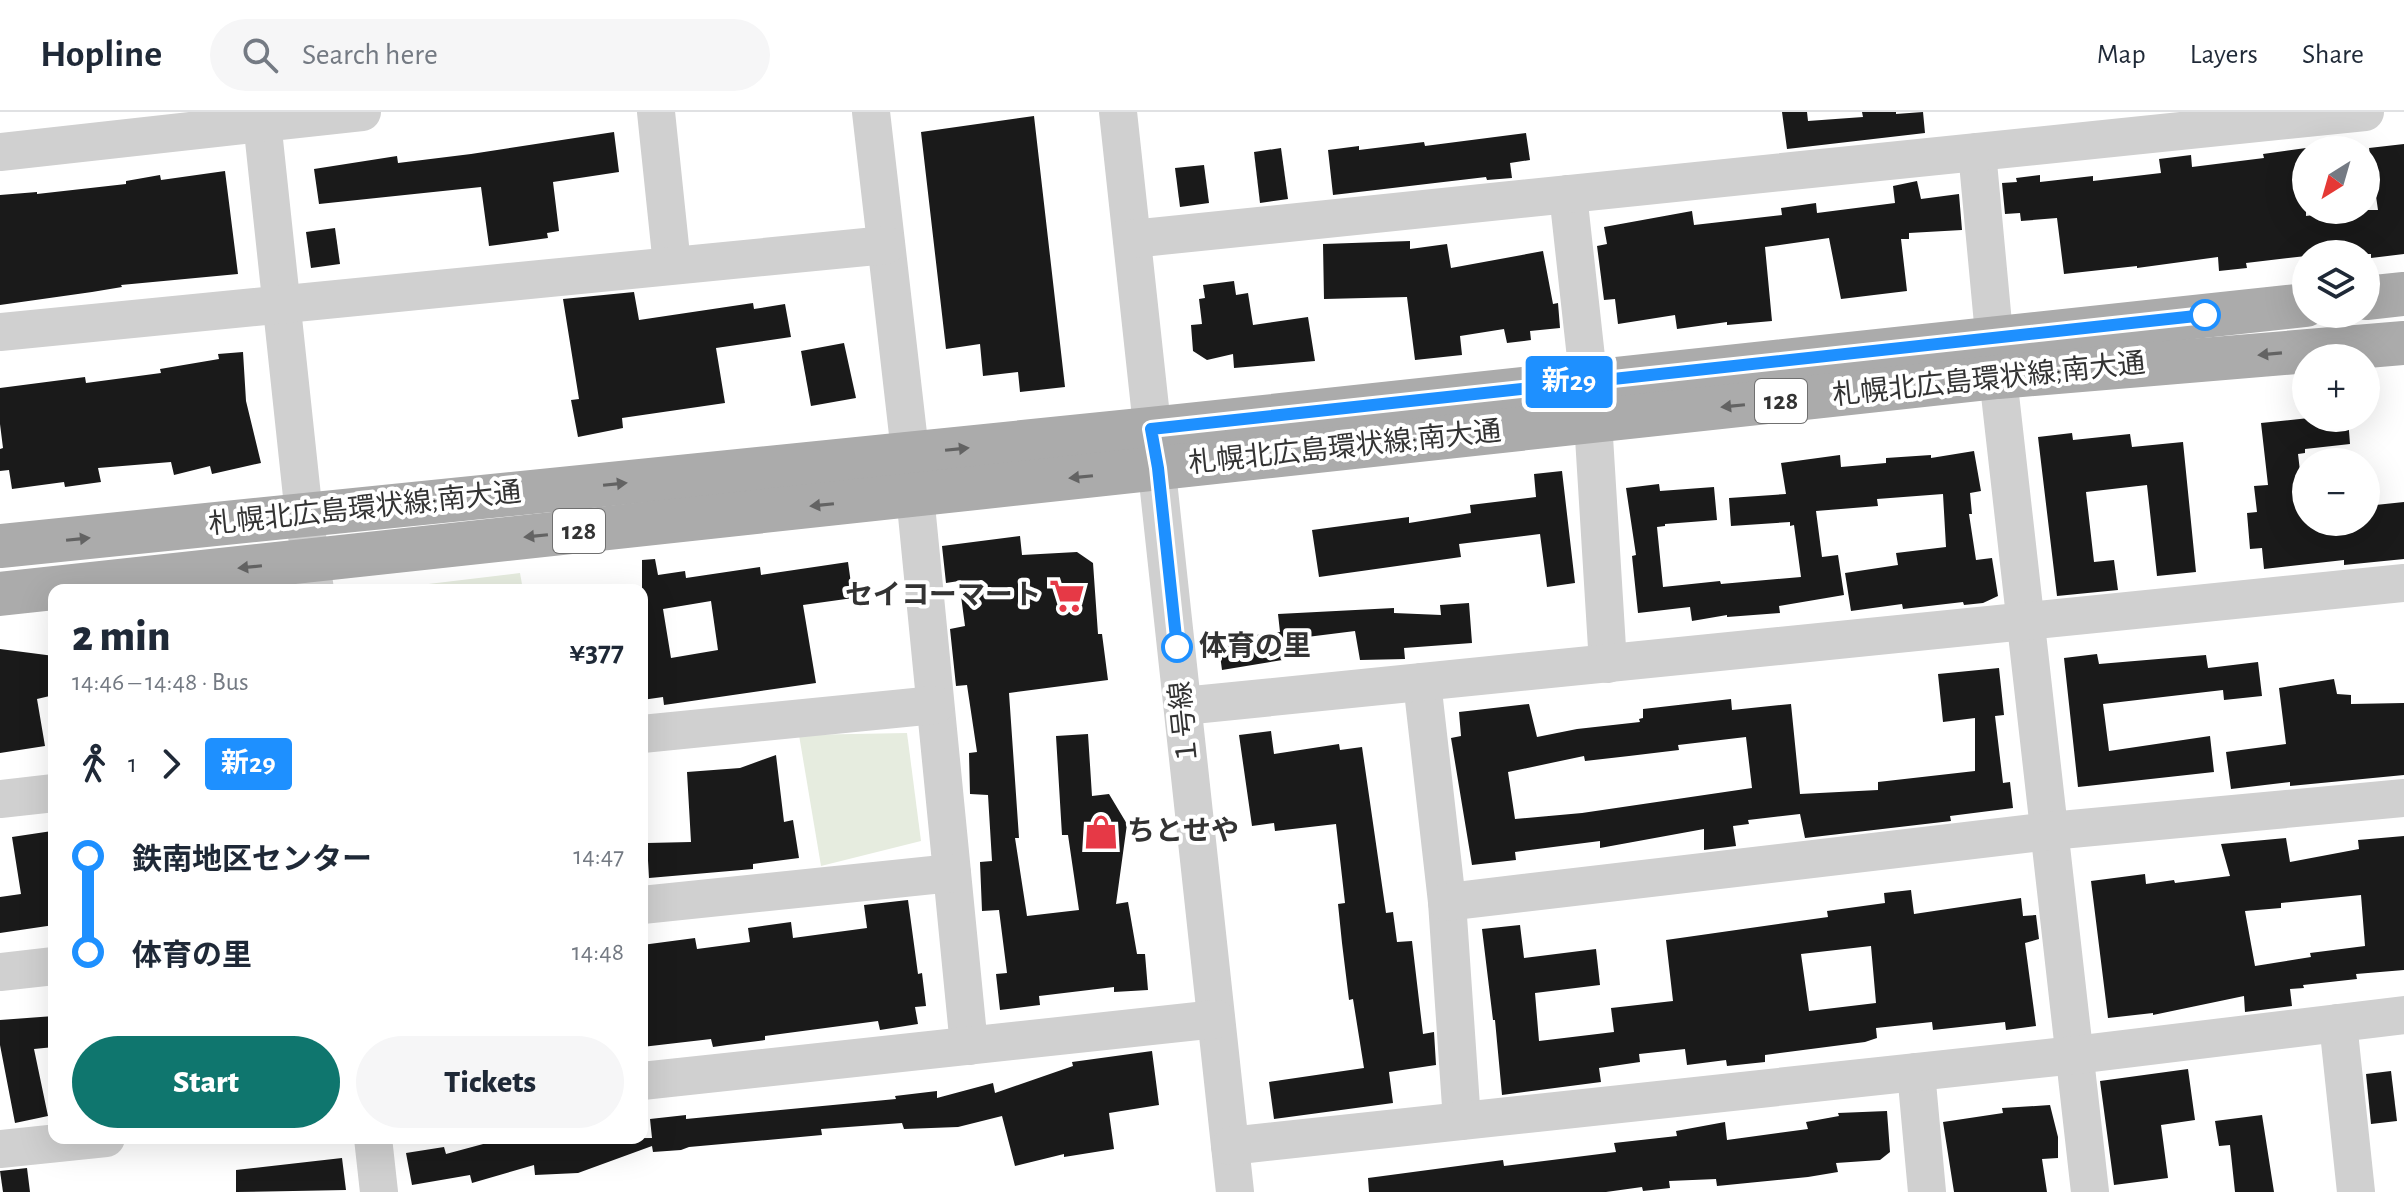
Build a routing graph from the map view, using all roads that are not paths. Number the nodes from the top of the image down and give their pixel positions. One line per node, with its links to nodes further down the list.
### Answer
1 (362, 112): 6 (street)
2 (656, 112): 13 (street)
3 (871, 112): 12 (street)
4 (1118, 112): 11 (street, １号線)
5 (2365, 112): 7 (street)
6 (262, 117): 8 (street); 16 (street)
7 (2098, 126): 9 (street)
8 (0, 152)
9 (1977, 152): 10 (street); 20 (street)
10 (1568, 194): 11 (street); 21 (street)
11 (1132, 239): 22 (street, １号線)
12 (886, 245): 13 (street); 23 (street)
13 (672, 265): 16 (street)
14 (2404, 294): 15 (main road)
15 (2380, 297)
16 (282, 303): 18 (street); 24 (street)
17 (2292, 307): 20 (main road, 札幌北広島環状線;南大通 / 128)
18 (0, 332)
19 (2404, 343): 20 (main road, 札幌北広島環状線;南大通 / 128, one-way to 20)
20 (1997, 357): 21 (main road, 札幌北広島環状線;南大通 / 128); 31 (street)
21 (1591, 400): 22 (main road, 札幌北広島環状線;南大通 / 128); 32 (street)
22 (1155, 449): 23 (main road, 札幌北広島環状線;南大通 / 128); 35 (street, １号線)
23 (912, 474): 24 (main road, 札幌北広島環状線;南大通 / 128, one-way to 23); 26 (main road, 札幌北広島環状線;南大通 / 128, one-way to 26); 34 (street)
24 (304, 515): 25 (main road, 札幌北広島環状線;南大通 / 128, one-way to 24); 26 (street)
25 (0, 546)
26 (314, 575): 28 (main road, 札幌北広島環状線;南大通 / 128, one-way to 28)
27 (2404, 583): 31 (street)
28 (165, 584)
29 (48, 591): 30 (main road, 札幌北広島環状線;南大通 / 128, one-way to 30)
30 (0, 594)
31 (2026, 622): 32 (street); 40 (street)
32 (1608, 664): 33 (street)
33 (1422, 682): 35 (street); 42 (street)
34 (935, 705): 36 (street); 41 (street)
35 (1183, 706): 47 (street, １号線)
36 (648, 733)
37 (48, 794): 39 (street)
38 (2404, 798): 40 (street)
39 (0, 799)
40 (2050, 831): 42 (street); 50 (street)
41 (952, 873): 43 (street); 49 (street)
42 (1447, 902): 53 (street)
43 (648, 904)
44 (48, 967): 45 (street)
45 (0, 972)
46 (2404, 1015): 48 (street)
47 (1216, 1019): 49 (street); 56 (street, １号線)
48 (2338, 1023): 50 (street); 62 (street)
49 (969, 1046): 52 (street)
50 (2075, 1055): 51 (street); 61 (street)
51 (1916, 1072): 53 (street); 60 (street)
52 (648, 1080)
53 (1462, 1121): 56 (street)
54 (48, 1144): 57 (street)
55 (374, 1144): 58 (street)
56 (1230, 1146): 59 (street, １号線)
57 (0, 1149)
58 (379, 1192)
59 (1235, 1192)
60 (1927, 1192)
61 (2090, 1192)
62 (2356, 1192)

